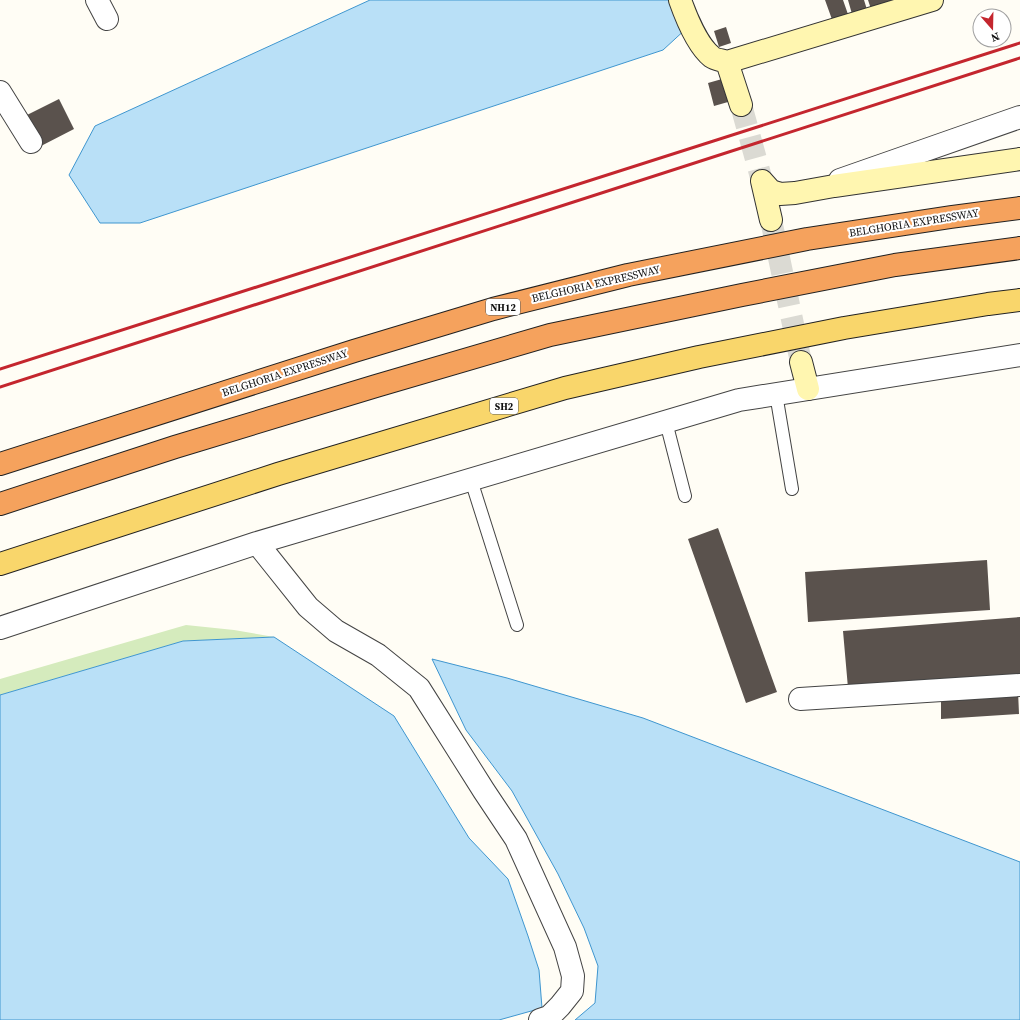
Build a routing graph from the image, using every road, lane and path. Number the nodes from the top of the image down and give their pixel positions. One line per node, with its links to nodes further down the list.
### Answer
1 (96, 0): 4 (street)
2 (680, 0): 5 (street)
3 (932, 0): 5 (street)
4 (107, 20)
5 (727, 62): 7 (street)
6 (0, 92): 9 (street)
7 (741, 104)
8 (1020, 116): 11 (street)
9 (31, 142)
10 (1020, 159): 11 (street)
11 (812, 190): 13 (street)
12 (1020, 208): 21 (highway, BELGHORIA EXPRESSWAY / NH12)
13 (771, 220)
14 (1020, 248): 25 (highway)
15 (1020, 300): 27 (main road, SH2)
16 (1020, 355): 18 (street)
17 (801, 362): 18 (street)
18 (808, 389): 19 (street)
19 (776, 394): 20 (street); 23 (lane)
20 (666, 422): 22 (street); 24 (lane)
21 (0, 464)
22 (471, 480): 26 (street); 28 (lane)
23 (792, 489)
24 (684, 496)
25 (0, 504)
26 (257, 543): 29 (street); 32 (street)
27 (0, 564)
28 (517, 624)
29 (0, 628)
30 (1020, 685): 31 (street)
31 (800, 699)
32 (540, 1020)

